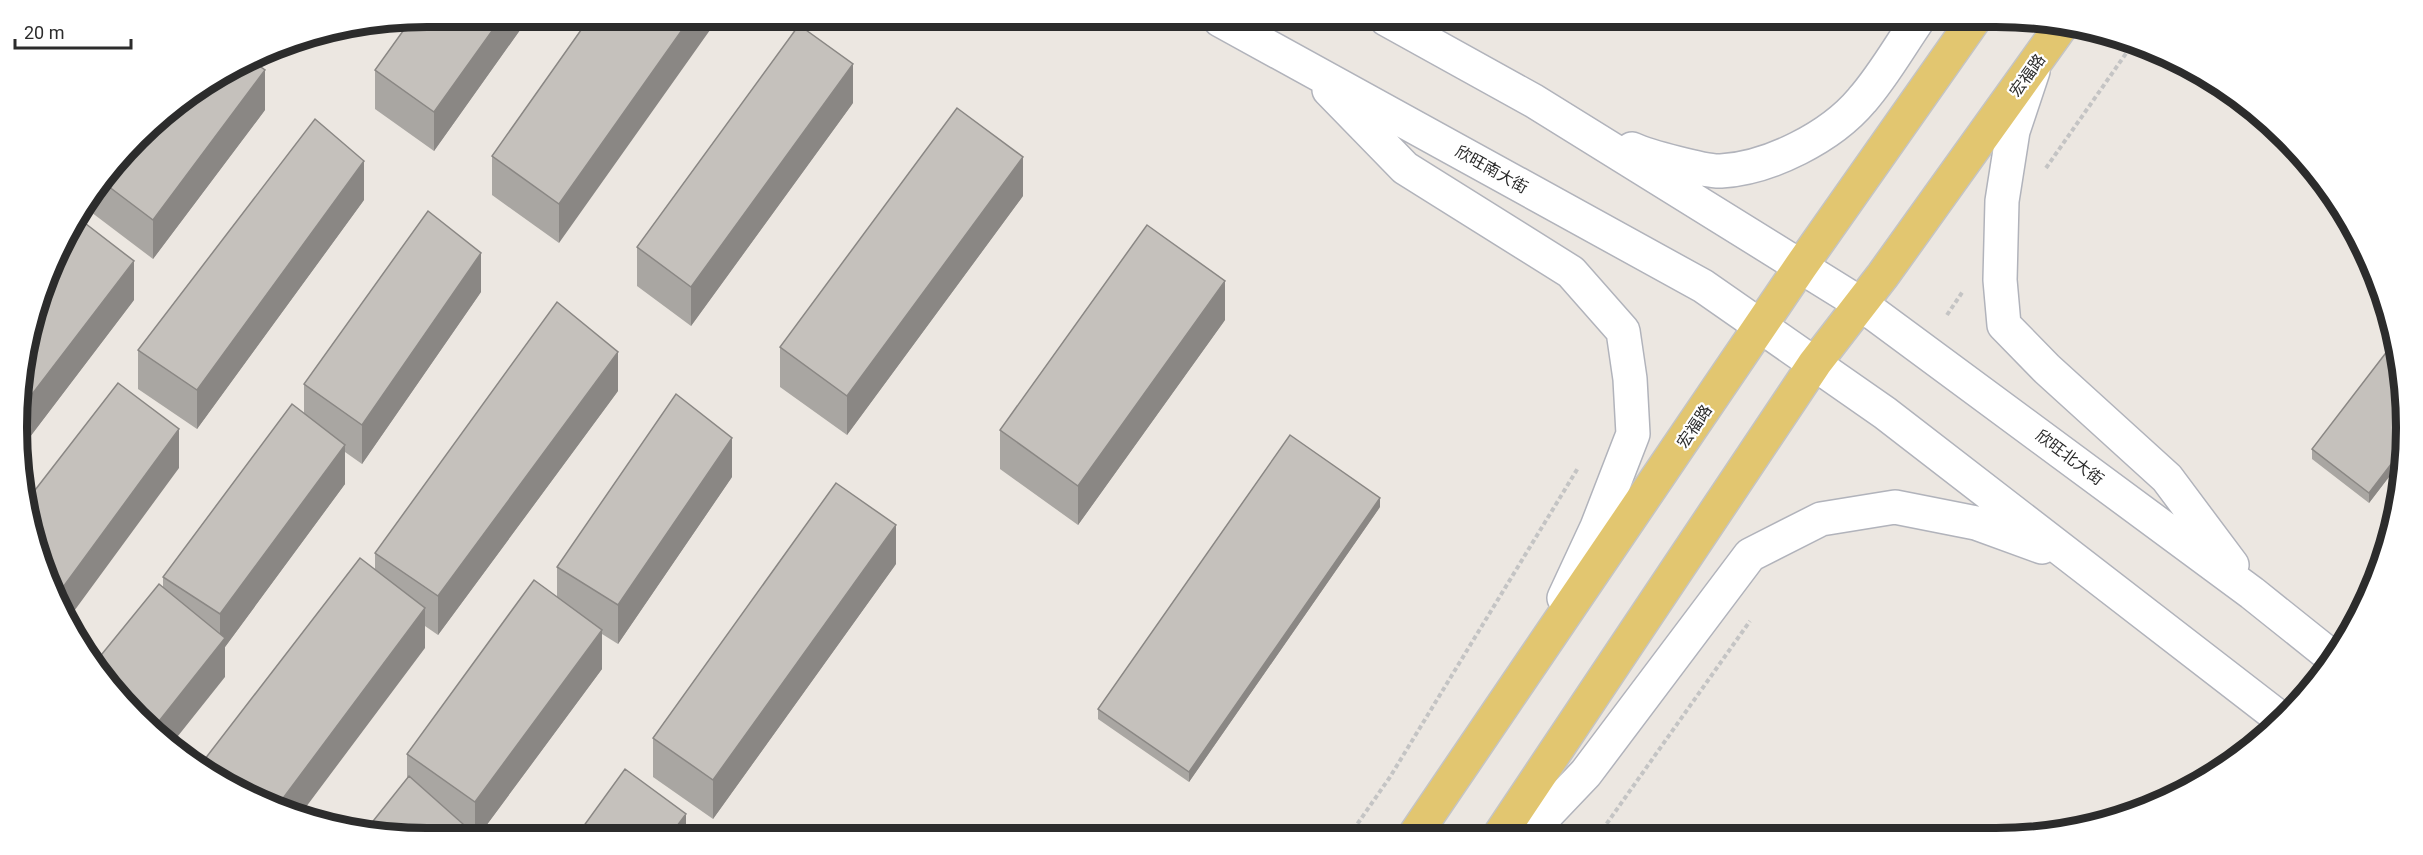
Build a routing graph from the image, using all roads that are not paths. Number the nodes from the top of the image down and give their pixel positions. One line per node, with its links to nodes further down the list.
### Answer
1 (1233, 27): 7 (main road, 欣旺南大街)
2 (1400, 27): 8 (main road)
3 (1913, 27): 8 (main road)
4 (1969, 27): 9 (main road, 宏福路)
5 (2057, 32): 6 (main road, 宏福路)
6 (2036, 63): 10 (main road, 宏福路); 14 (main road)
7 (1304, 65): 11 (main road, 欣旺南大街); 16 (main road)
8 (1534, 101): 9 (main road)
9 (1801, 266): 10 (main road, 欣旺北大街); 11 (main road, 宏福路)
10 (1862, 304): 12 (main road, 宏福路); 14 (main road, 欣旺北大街)
11 (1761, 325): 12 (main road); 16 (main road, 宏福路)
12 (1815, 363): 13 (main road); 19 (main road, 宏福路)
13 (2072, 558): 17 (main road); 20 (main road)
14 (2252, 593): 15 (main road, 欣旺北大街)
15 (2327, 653)
16 (1538, 654): 18 (main road, 宏福路)
17 (2275, 715)
18 (1419, 828)
19 (1504, 828)
20 (1534, 828)

